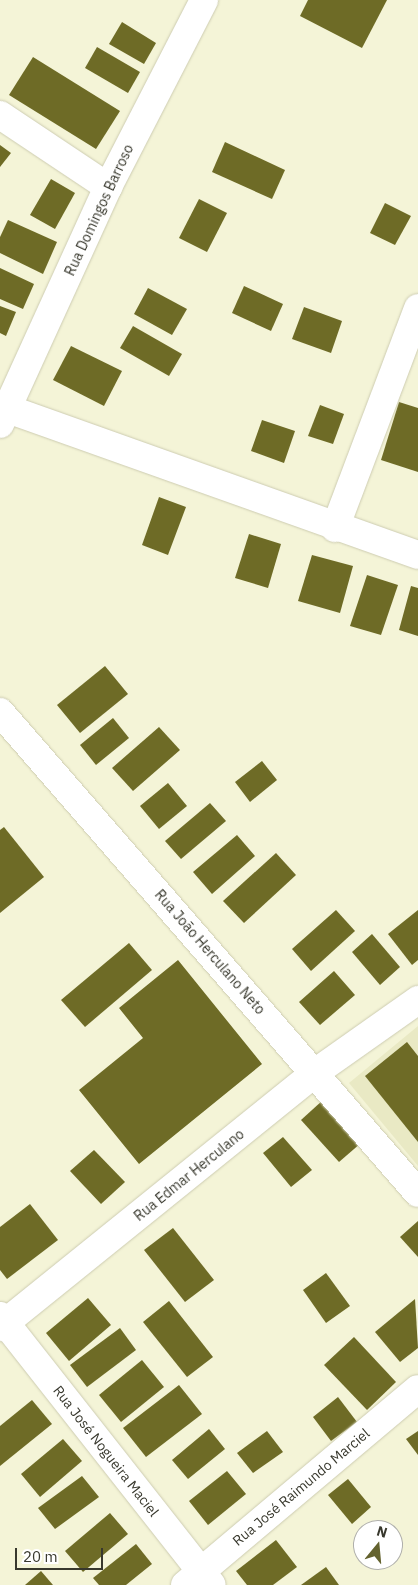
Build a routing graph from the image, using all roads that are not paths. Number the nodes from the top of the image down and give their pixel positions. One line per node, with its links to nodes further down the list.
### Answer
1 (204, 0): 3 (street, Rua Domingos Barroso)
2 (0, 115): 3 (street)
3 (108, 187): 5 (street, Rua Domingos Barroso)
4 (418, 308): 6 (street)
5 (4, 416): 6 (street)
6 (335, 528): 7 (street)
7 (418, 556)
8 (0, 712): 10 (street, Rua João Herculano Neto)
9 (418, 1000): 10 (street, Rua Edmar Herculano)
10 (316, 1072): 11 (street, Rua João Herculano Neto); 12 (street, Rua Edmar Herculano)
11 (418, 1193)
12 (2, 1322): 14 (street, Rua José Nogueira Maciel)
13 (418, 1389): 14 (street, Rua José Raimundo Marciel)
14 (199, 1580)

